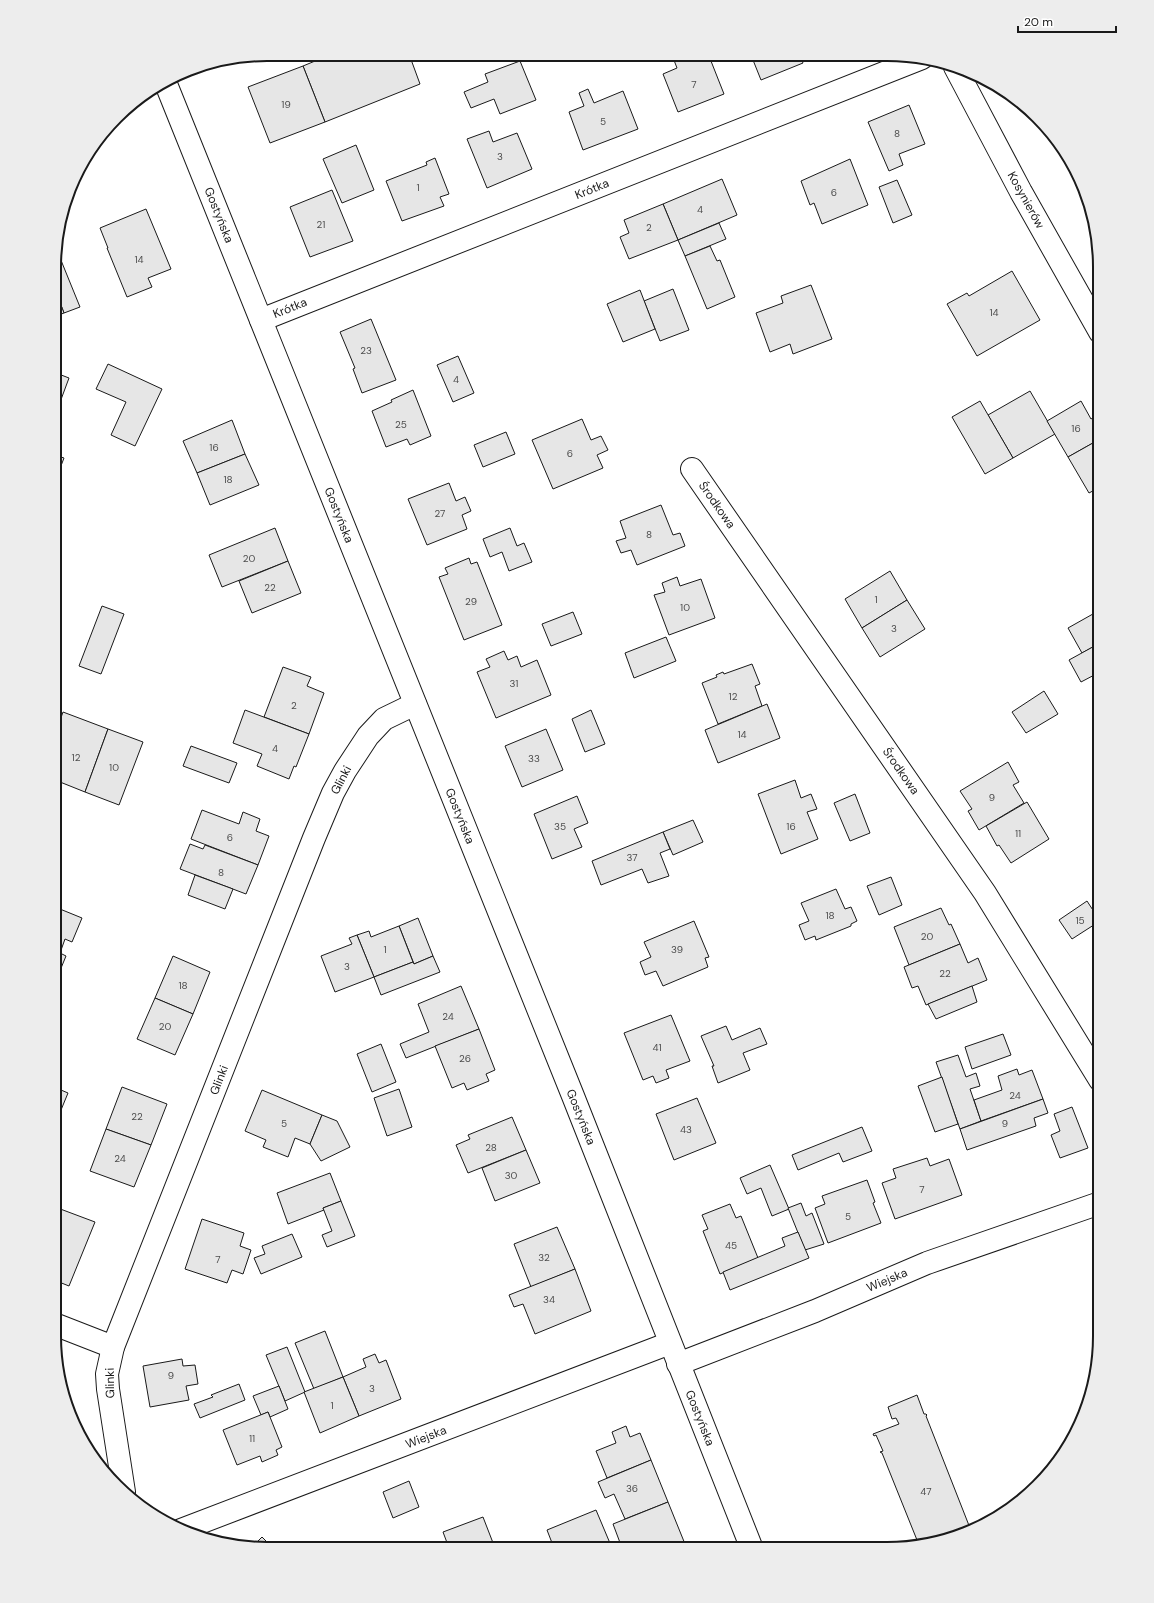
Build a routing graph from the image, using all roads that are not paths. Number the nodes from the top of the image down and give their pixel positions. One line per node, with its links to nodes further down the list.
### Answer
1 (911, 63): 4 (street, Krótka)
2 (959, 74): 5 (street, Kosynierów)
3 (167, 87): 4 (street, Gostyńska)
4 (261, 320): 7 (street, Gostyńska)
5 (1093, 320)
6 (692, 469): 8 (street, Środkowa)
7 (415, 704): 11 (street, Gostyńska); 12 (street, Glinki)
8 (1093, 1069)
9 (1093, 1205): 13 (street, Wiejska)
10 (61, 1327): 12 (street)
11 (670, 1343): 13 (street, Gostyńska); 15 (street, Wiejska)
12 (113, 1347): 14 (street, Glinki)
13 (678, 1364): 16 (street, Gostyńska)
14 (122, 1483)
15 (190, 1527)
16 (749, 1542)

